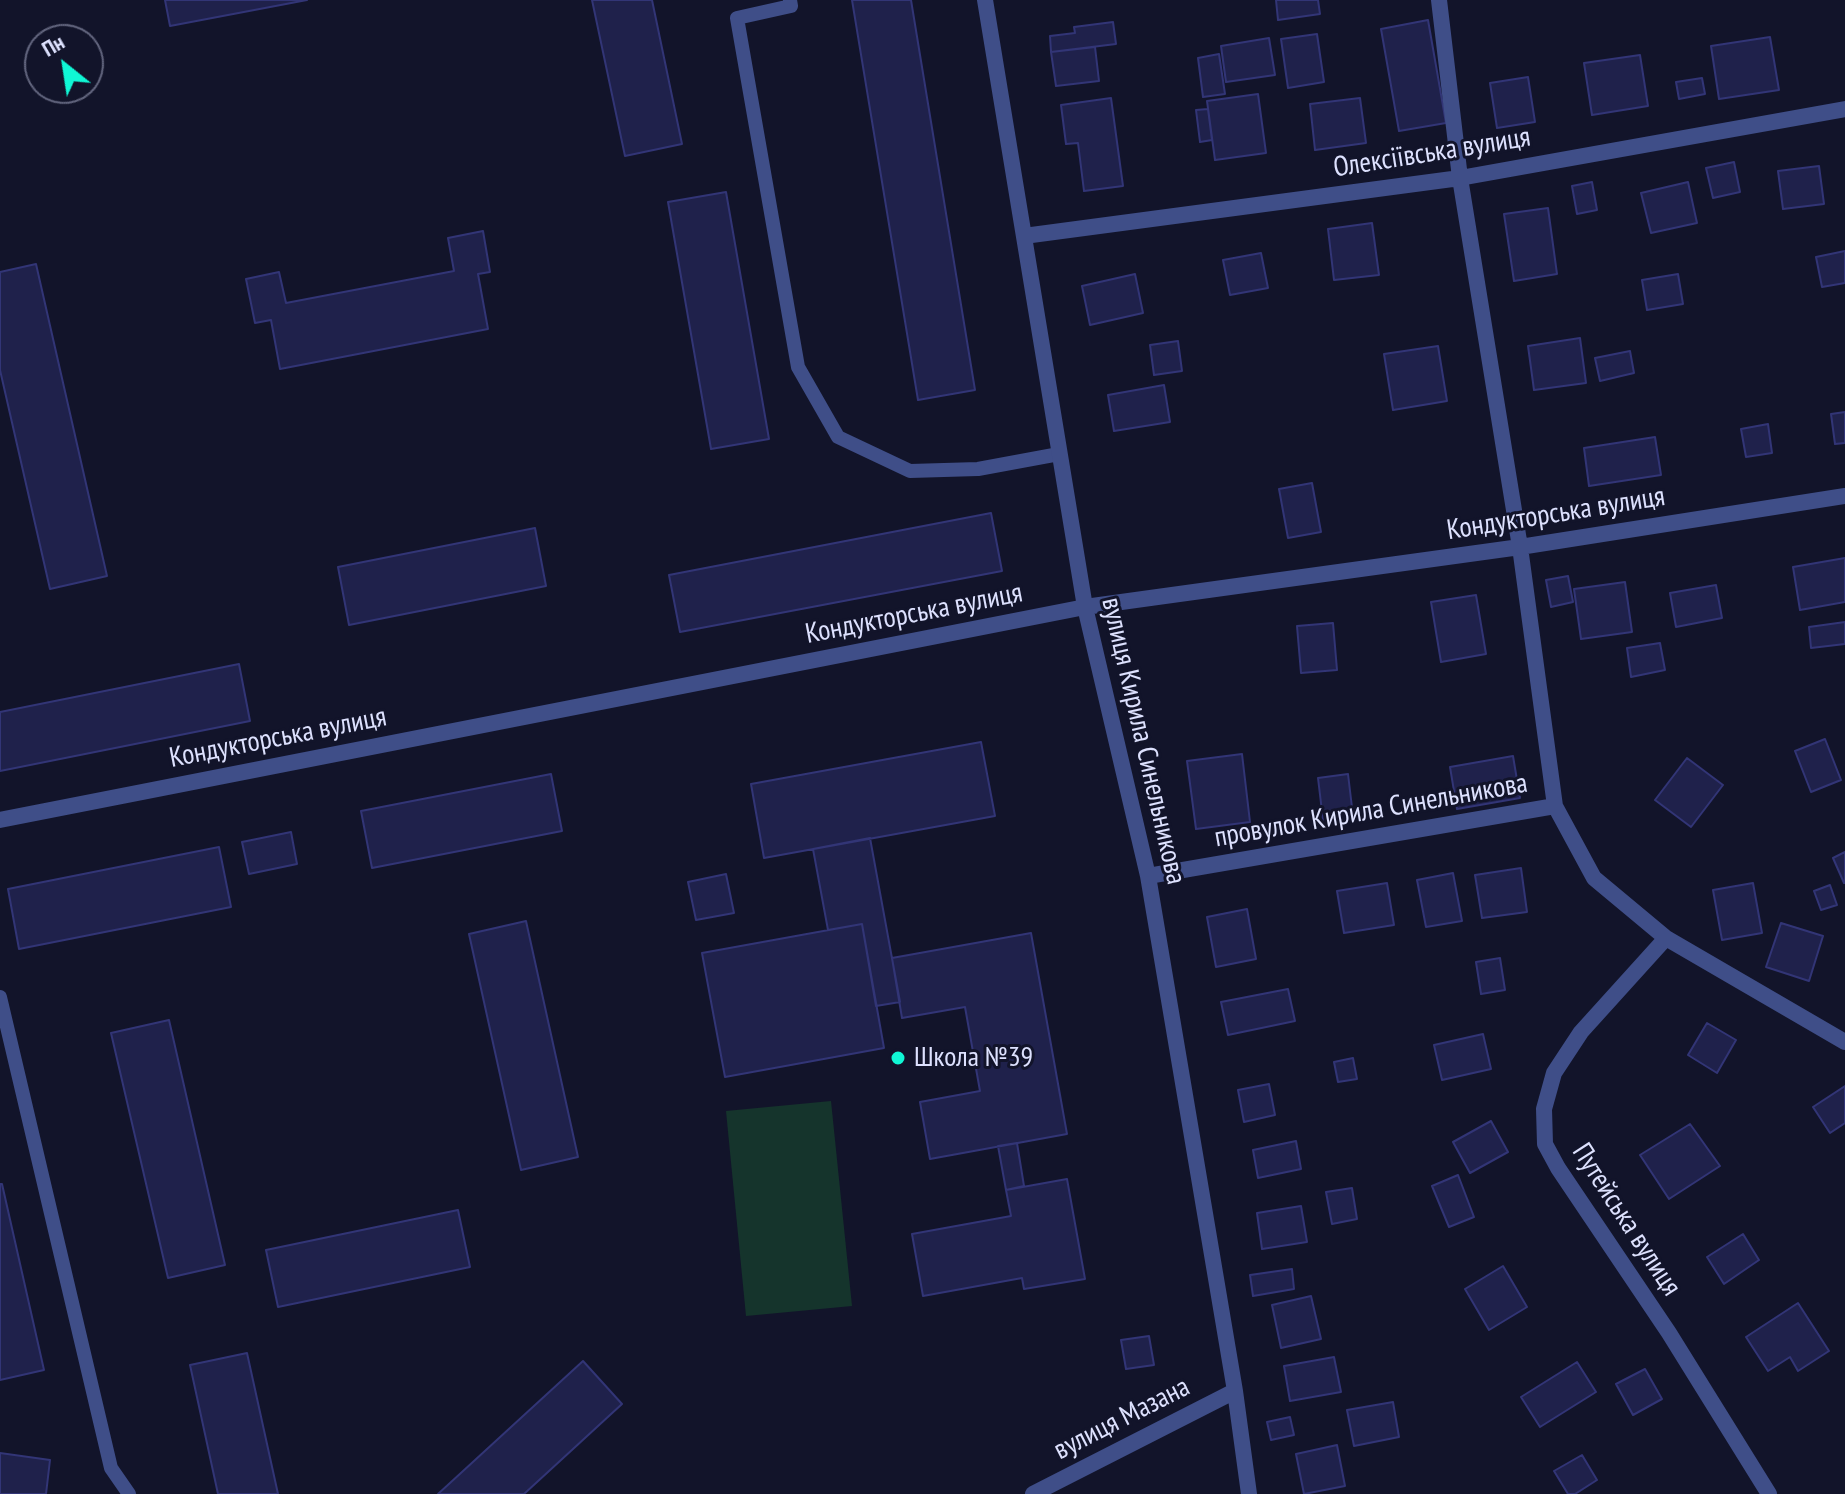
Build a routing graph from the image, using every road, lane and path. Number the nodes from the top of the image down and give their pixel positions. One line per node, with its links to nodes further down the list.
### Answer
1 (790, 0): 7 (lane)
2 (985, 0): 6 (street, вулиця Кирила Синельникова)
3 (1439, 0): 5 (street)
4 (1845, 109): 5 (street, Олексіївська вулиця)
5 (1460, 178): 6 (street, Олексіївська вулиця); 9 (street)
6 (1024, 236): 7 (street, вулиця Кирила Синельникова)
7 (1059, 454): 10 (street, вулиця Кирила Синельникова)
8 (1845, 496): 9 (street, Кондукторська вулиця)
9 (1520, 547): 10 (street, Кондукторська вулиця); 11 (street)
10 (1085, 607): 12 (street, Кондукторська вулиця); 13 (street, вулиця Кирила Синельникова)
11 (1555, 806): 13 (street, провулок Кирила Синельникова); 14 (street)
12 (0, 820)
13 (1148, 876): 17 (street, вулиця Кирила Синельникова)
14 (1666, 938): 16 (street); 21 (street, Путейська вулиця)
15 (0, 997): 18 (lane)
16 (1845, 1042)
17 (1235, 1391): 19 (street, вулиця Мазана); 20 (street, вулиця Кирила Синельникова)
18 (129, 1494)
19 (1033, 1494)
20 (1249, 1494)
21 (1769, 1494)

